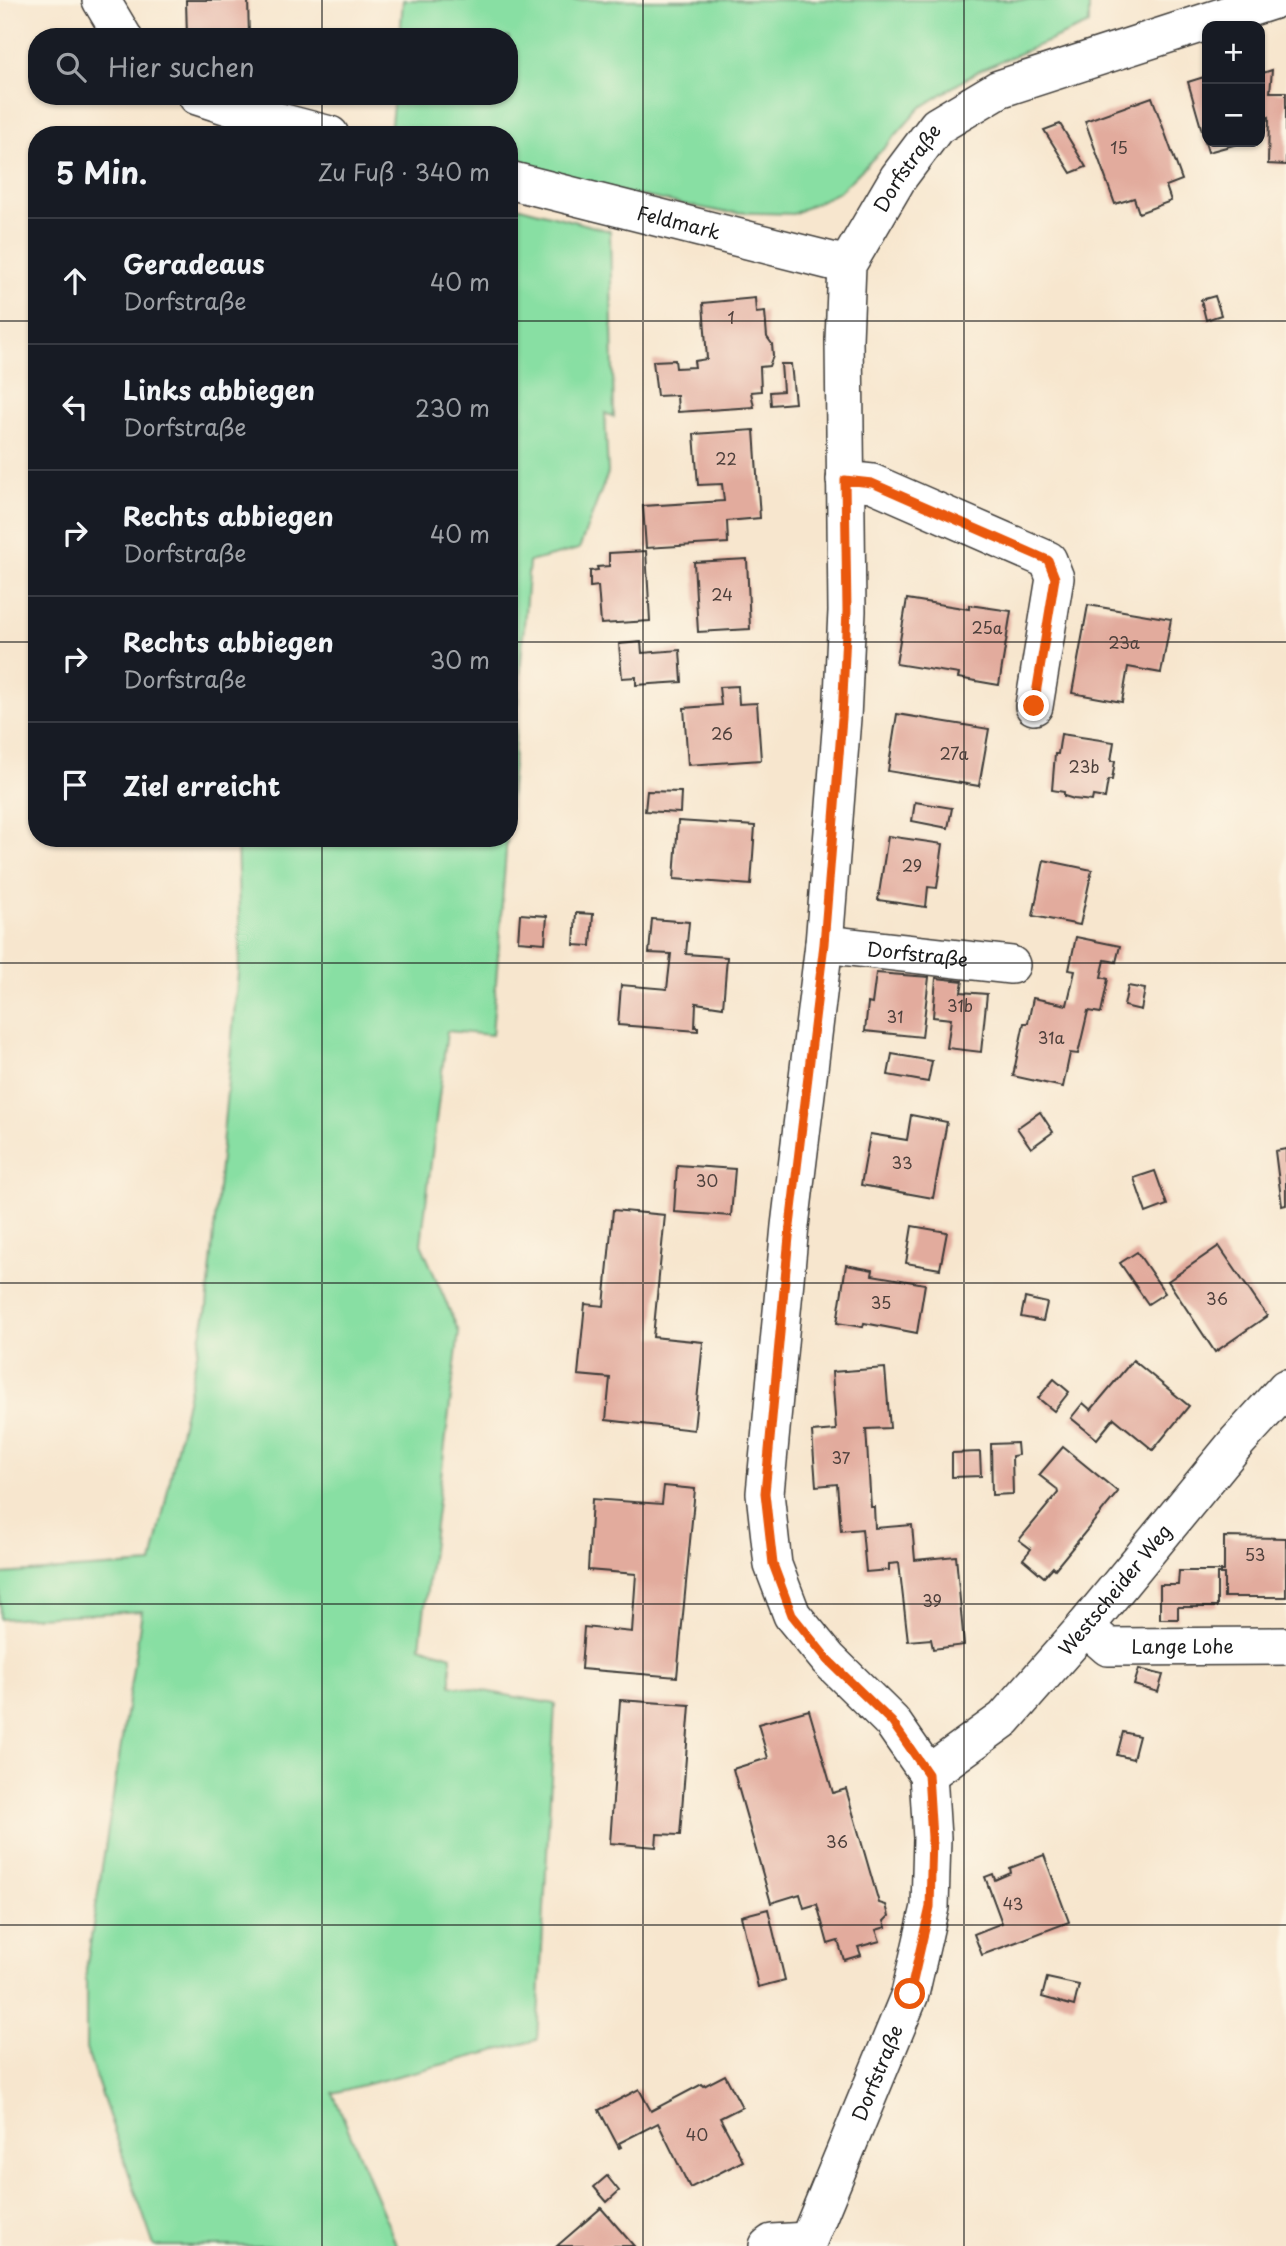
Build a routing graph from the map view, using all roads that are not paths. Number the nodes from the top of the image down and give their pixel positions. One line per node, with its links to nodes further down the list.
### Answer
1 (101, 0): 3 (street)
2 (1274, 0): 7 (street, Dorfstraße)
3 (118, 28)
4 (222, 105): 5 (street)
5 (296, 126)
6 (518, 182): 7 (street, Feldmark)
7 (847, 265): 8 (street, Dorfstraße)
8 (845, 480): 9 (street); 10 (street, Dorfstraße)
9 (1034, 706)
10 (824, 944): 11 (street, Dorfstraße); 15 (street, Dorfstraße)
11 (1011, 965)
12 (1286, 1388): 13 (street, Westscheider Weg)
13 (1085, 1627): 14 (street, Lange Lohe); 15 (street, Westscheider Weg)
14 (1286, 1646)
15 (928, 1774): 16 (street, Dorfstraße)
16 (806, 2243): 17 (street)
17 (768, 2246)

